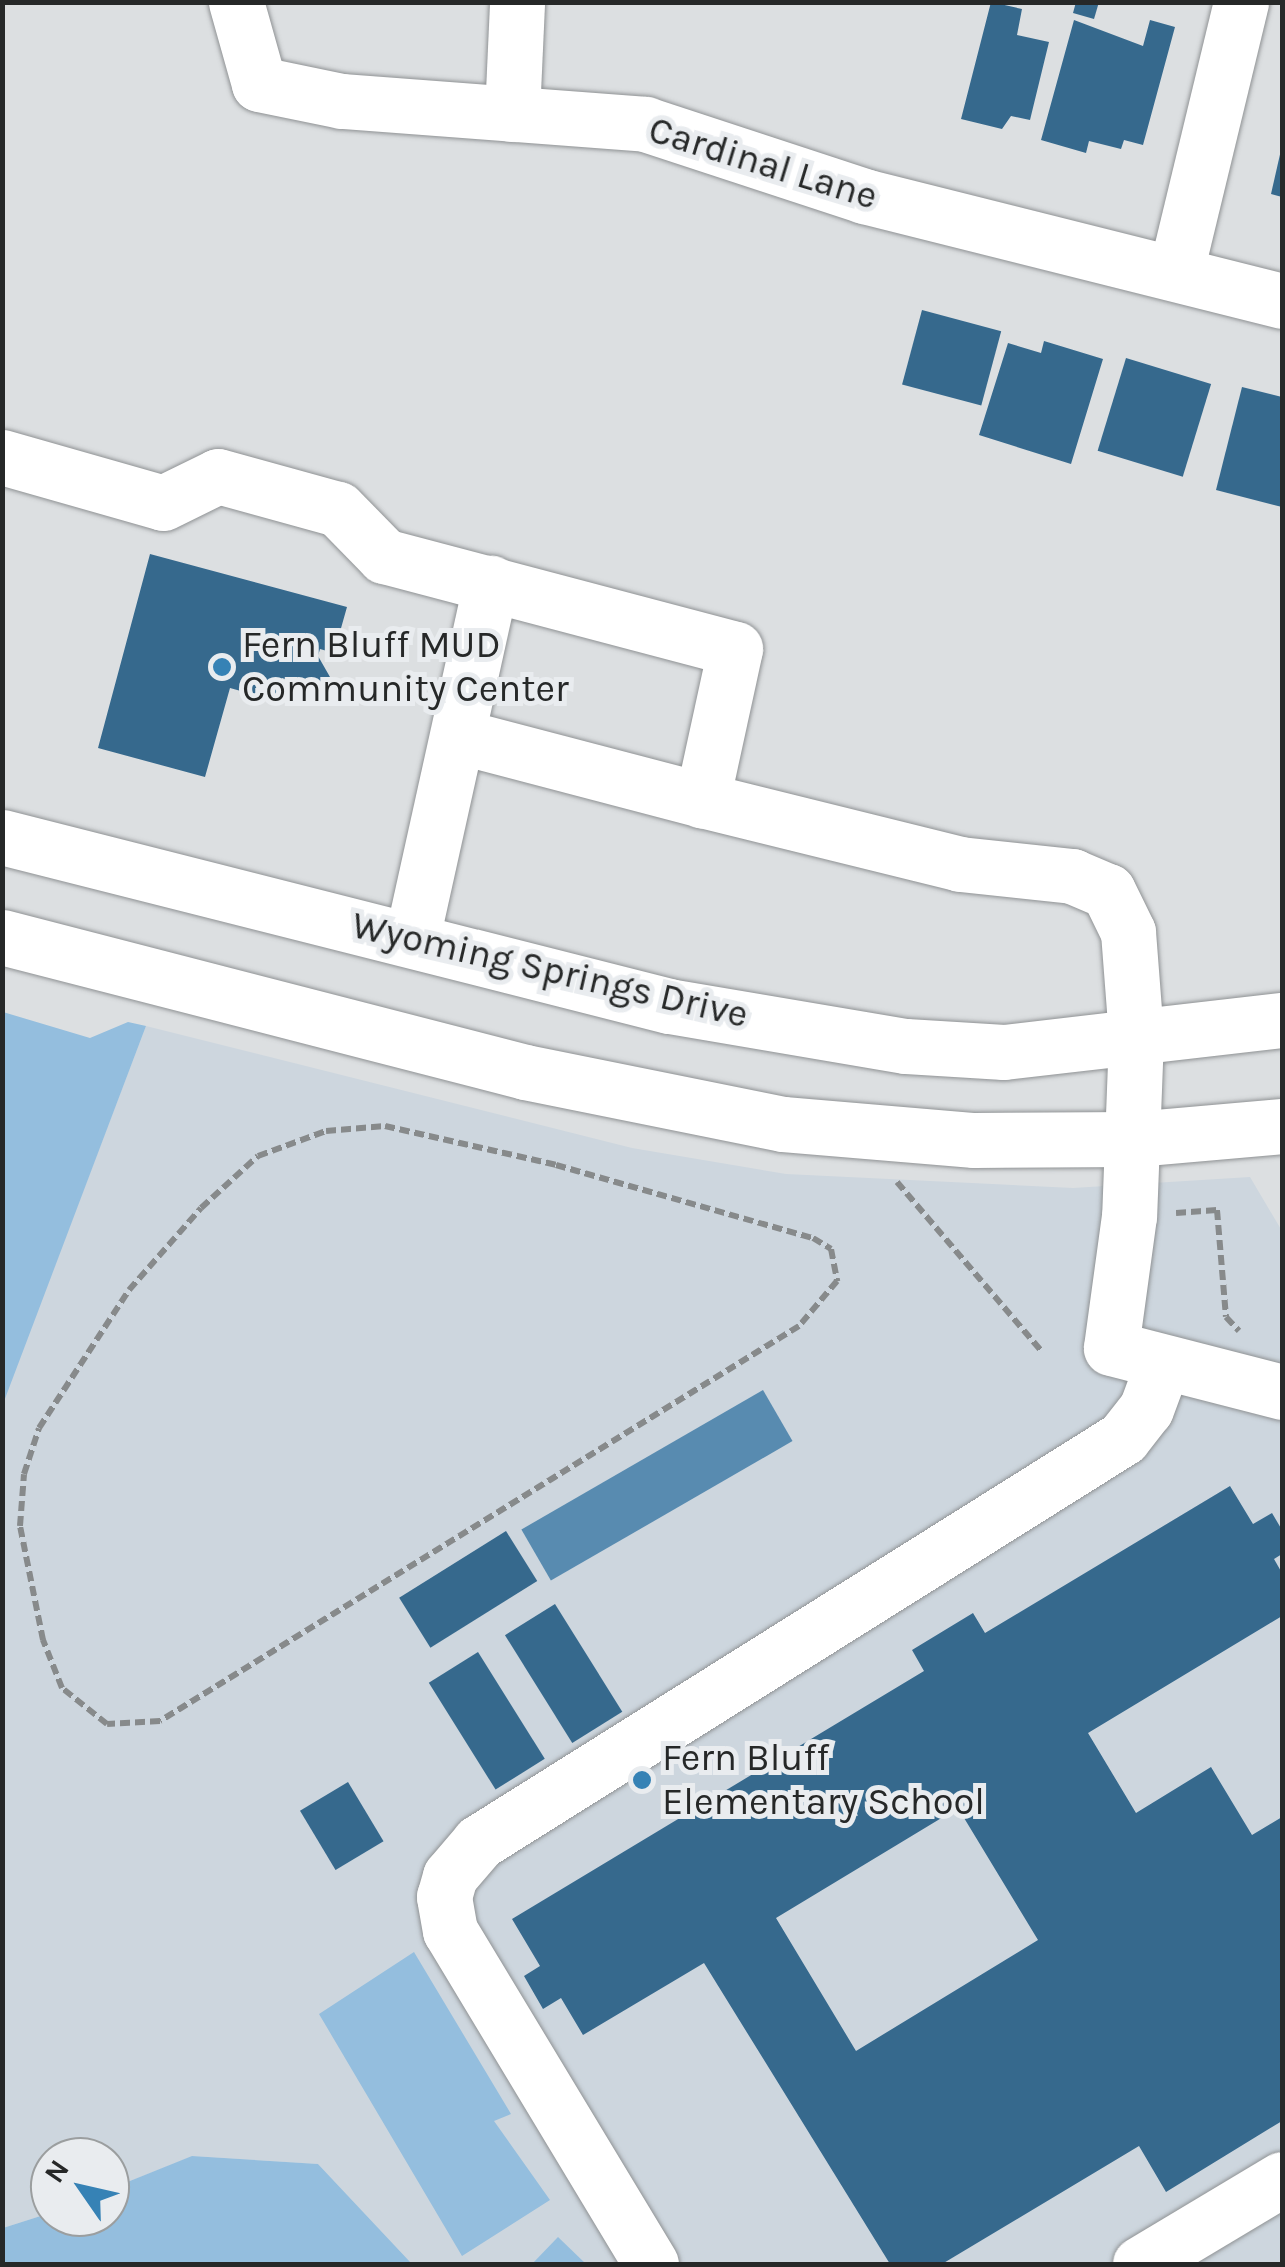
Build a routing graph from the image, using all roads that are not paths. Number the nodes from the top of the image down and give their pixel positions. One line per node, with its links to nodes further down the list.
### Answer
1 (236, 2): 4 (street, Cardinal Lane)
2 (517, 2): 4 (street)
3 (1241, 2): 5 (street)
4 (512, 114): 5 (street, Cardinal Lane)
5 (1176, 271): 6 (street, Cardinal Lane)
6 (1282, 301)
7 (2, 457): 8 (street)
8 (491, 583): 9 (street); 10 (street)
9 (458, 736): 10 (street); 13 (street)
10 (702, 800): 15 (street)
11 (2, 837): 13 (street, Wyoming Springs Drive)
12 (2, 937): 17 (street)
13 (412, 938): 15 (street, Wyoming Springs Drive)
14 (1282, 1020): 15 (street, Wyoming Springs Drive)
15 (1136, 1037): 17 (street)
16 (1282, 1126): 17 (street)
17 (1134, 1139): 18 (street)
18 (1163, 1363): 19 (street); 21 (street)
19 (1282, 1392)
20 (1282, 2179): 22 (street)
21 (651, 2264)
22 (1140, 2264)

